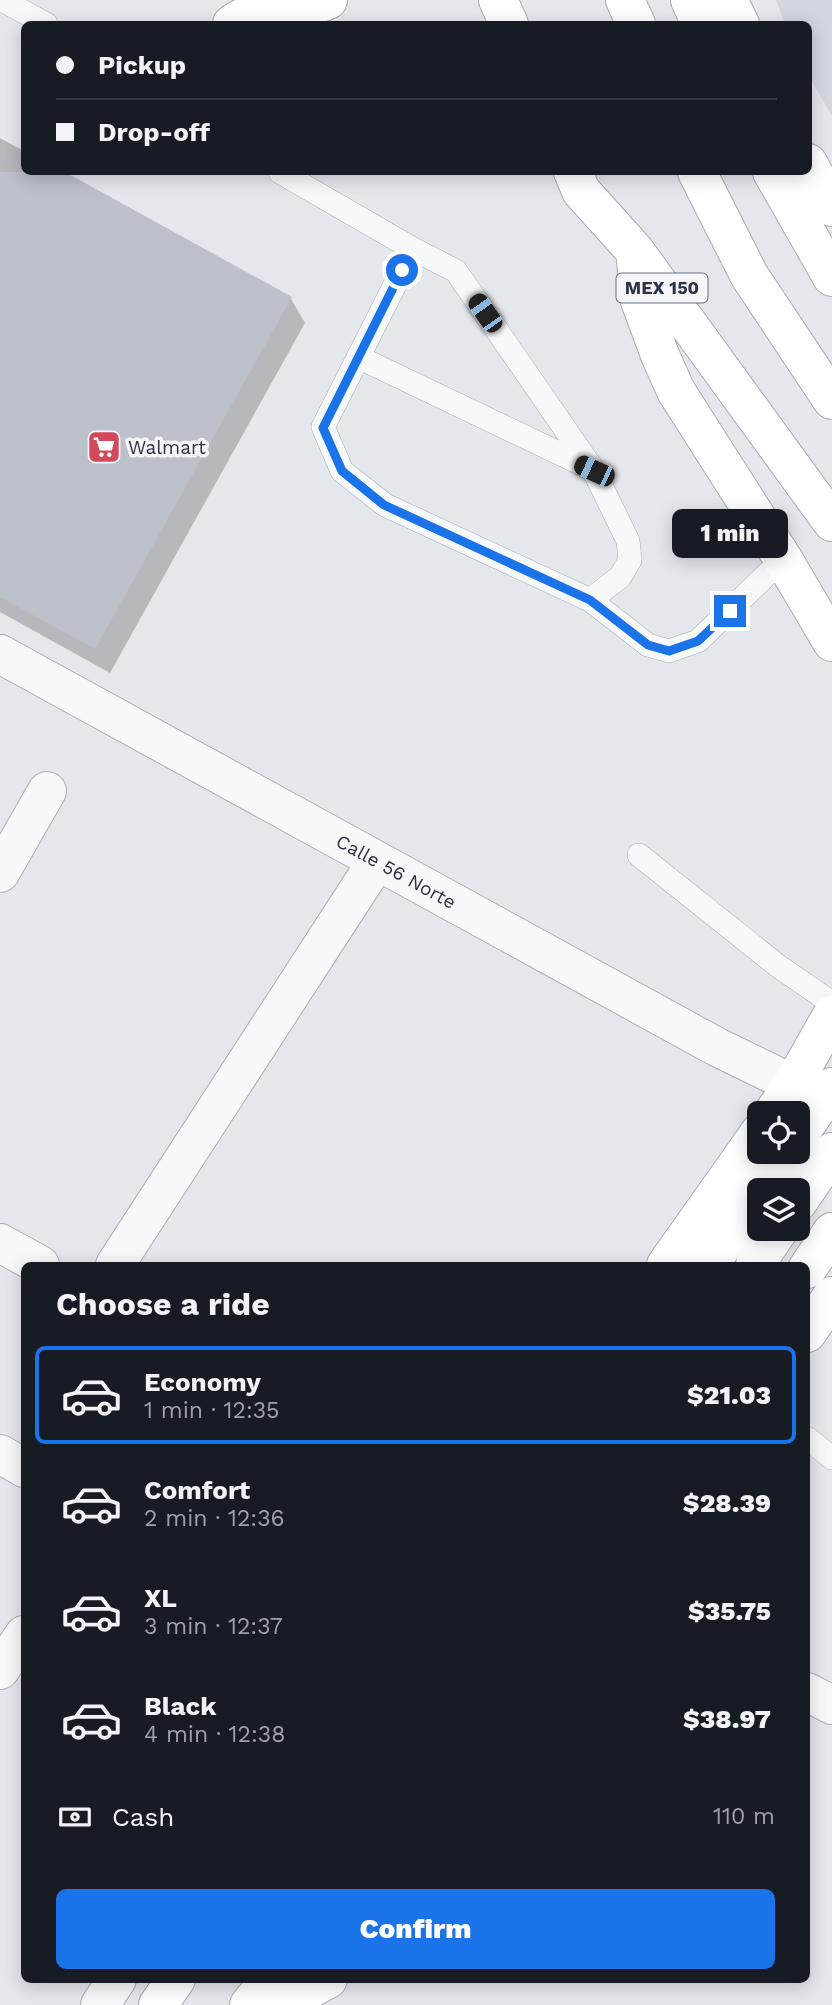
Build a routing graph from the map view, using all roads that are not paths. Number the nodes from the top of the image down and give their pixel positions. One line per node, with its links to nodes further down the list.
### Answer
1 (2, 0): 7 (lane)
2 (328, 0): 8 (main road)
3 (498, 0): 9 (main road)
4 (625, 0): 10 (main road)
5 (690, 0): 11 (main road)
6 (728, 0): 12 (main road)
7 (40, 21)
8 (236, 21)
9 (508, 21)
10 (635, 21)
11 (700, 21)
12 (738, 21)
13 (812, 170): 18 (main road)
14 (285, 175): 19 (lane)
15 (699, 175): 23 (main road)
16 (774, 175): 21 (main road)
17 (571, 178): 20 (main road, MEX 150)
18 (832, 207)
19 (413, 249): 22 (lane); 24 (lane)
20 (635, 251): 25 (main road, MEX 150); 26 (main road)
21 (832, 277)
22 (358, 357): 24 (lane); 27 (lane)
23 (832, 400)
24 (594, 471): 27 (lane)
25 (832, 522)
26 (783, 559): 27 (lane); 28 (main road)
27 (590, 600)
28 (832, 642)
29 (0, 654): 32 (street, Calle 56 Norte)
30 (47, 791): 33 (street)
31 (639, 855): 34 (lane)
32 (377, 860): 36 (street, Calle 56 Norte); 46 (street)
33 (0, 873)
34 (830, 1016): 36 (main road)
35 (832, 1087): 37 (main road)
36 (783, 1098)
37 (810, 1119)
38 (747, 1150): 47 (main road)
39 (832, 1152): 40 (main road)
40 (810, 1184)
41 (747, 1210): 48 (main road)
42 (832, 1232): 50 (main road)
43 (771, 1241): 49 (main road)
44 (0, 1243): 45 (street)
45 (35, 1262)
46 (117, 1262)
47 (668, 1262)
48 (711, 1262)
49 (757, 1262)
50 (810, 1265)
51 (832, 1296): 52 (main road)
52 (810, 1329)
53 (0, 1454): 54 (street)
54 (21, 1466)
55 (21, 1639): 56 (street)
56 (0, 1670)
57 (810, 1694): 58 (street)
58 (832, 1705)
59 (114, 1983): 62 (street)
60 (173, 1983): 63 (main road)
61 (268, 1983): 64 (main road)
62 (100, 2005)
63 (158, 2005)
64 (249, 2005)

